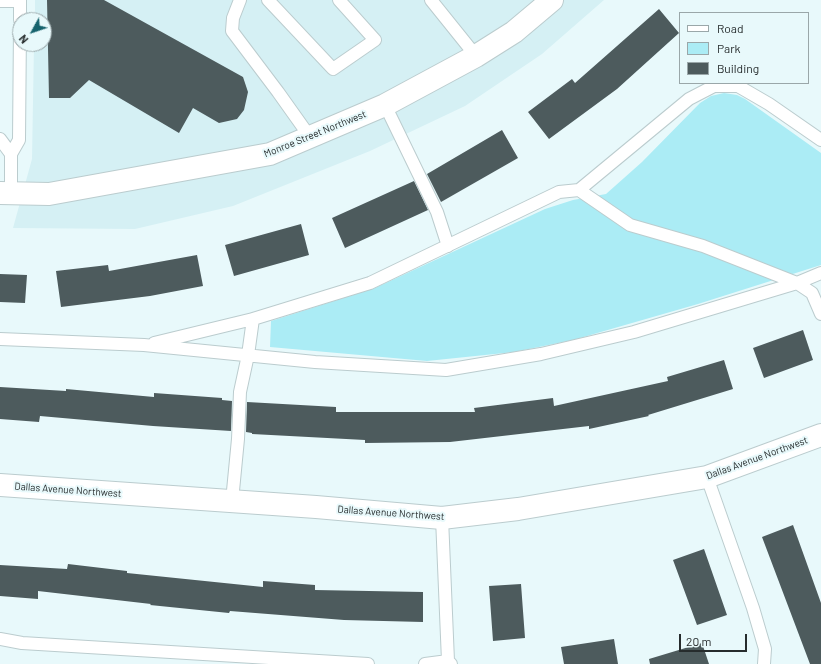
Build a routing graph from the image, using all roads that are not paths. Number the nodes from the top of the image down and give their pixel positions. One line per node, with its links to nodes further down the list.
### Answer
1 (20, 0): 7 (lane); 8 (lane)
2 (240, 0): 12 (lane)
3 (268, 0): 4 (lane)
4 (339, 0)
5 (431, 0): 10 (lane)
6 (552, 0): 10 (street, Monroe Street Northwest)
7 (0, 1)
8 (20, 12)
9 (20, 52): 15 (lane)
10 (476, 56): 11 (street, Monroe Street Northwest)
11 (385, 105): 12 (street, Monroe Street Northwest); 18 (lane)
12 (310, 137): 17 (street, Monroe Street Northwest)
13 (0, 140): 15 (lane)
14 (821, 140): 16 (lane)
15 (11, 154): 17 (lane)
16 (579, 190): 18 (lane); 20 (lane)
17 (5, 193)
18 (448, 246): 22 (lane)
19 (821, 273): 20 (lane)
20 (797, 283): 21 (lane); 25 (lane)
21 (821, 314)
22 (253, 319): 24 (lane); 25 (lane)
23 (0, 340): 24 (lane)
24 (144, 345): 25 (lane)
25 (248, 355): 29 (lane)
26 (821, 435): 27 (street, Dallas Avenue Northwest)
27 (707, 477): 30 (street, Dallas Avenue Northwest); 35 (lane)
28 (0, 485): 29 (street, Dallas Avenue Northwest)
29 (232, 501): 30 (street, Dallas Avenue Northwest)
30 (442, 518): 32 (lane)
31 (0, 639): 33 (lane)
32 (450, 662): 34 (lane)
33 (368, 664)
34 (425, 664)
35 (764, 664)

